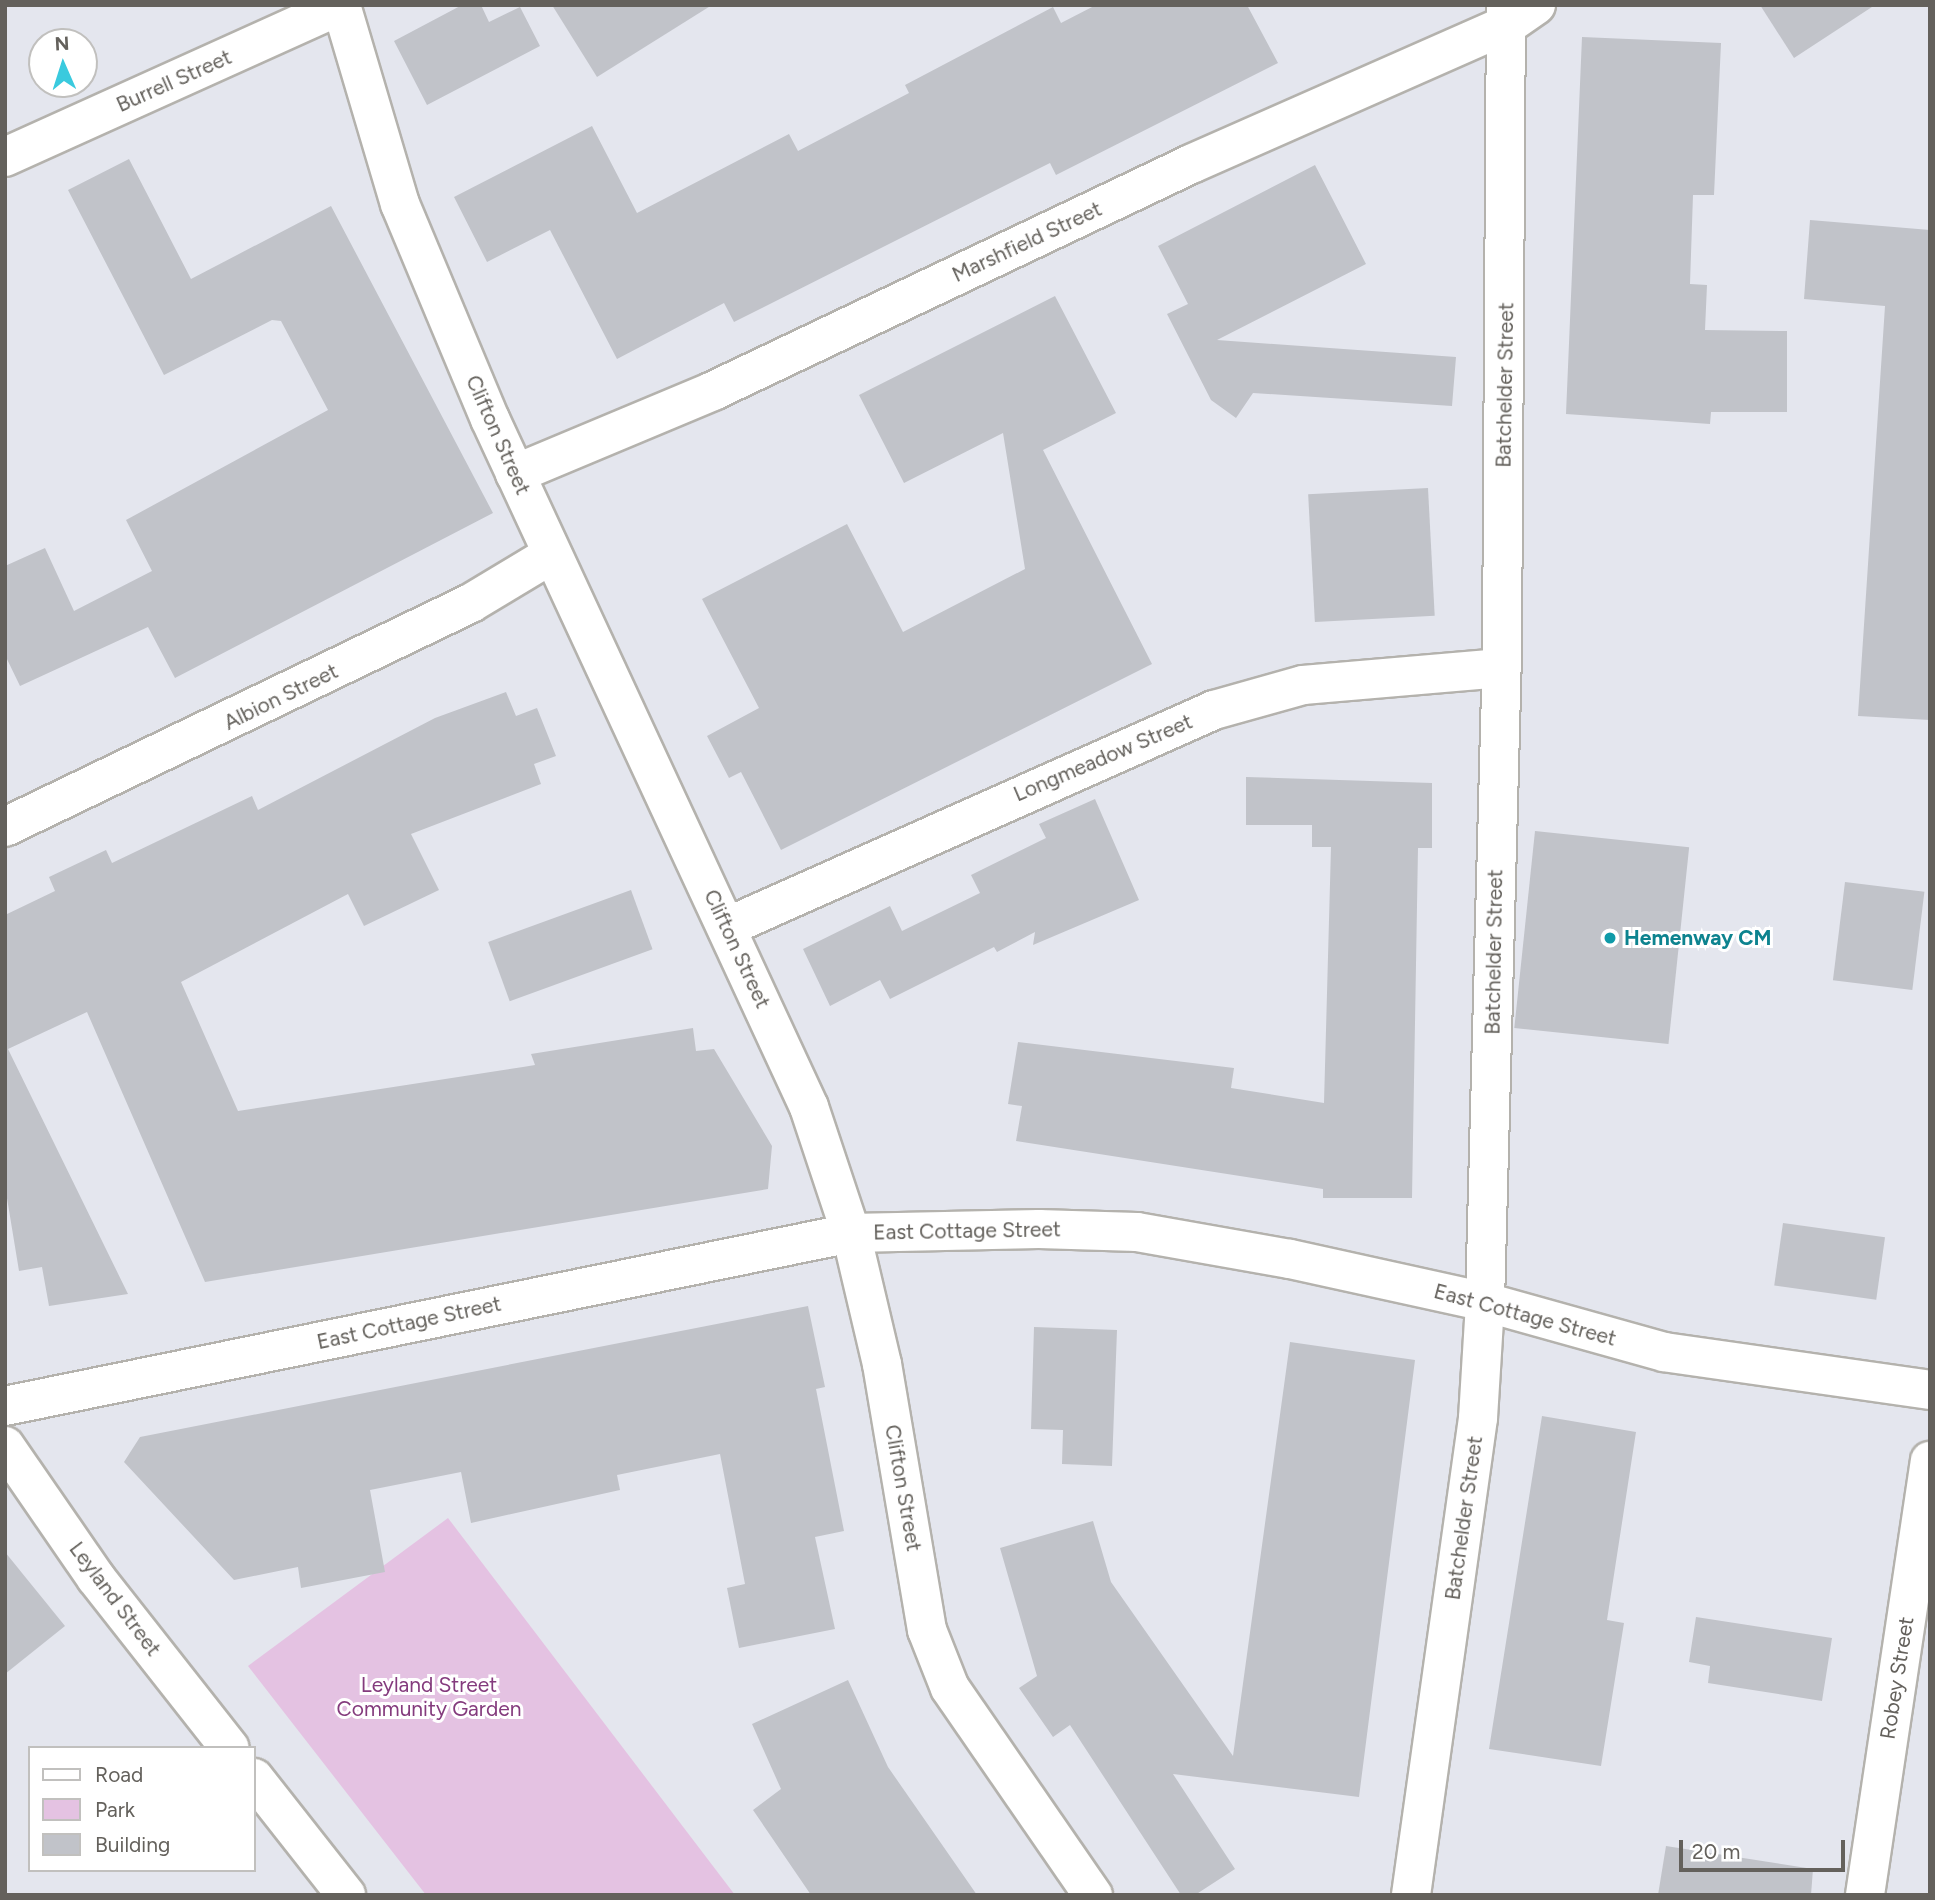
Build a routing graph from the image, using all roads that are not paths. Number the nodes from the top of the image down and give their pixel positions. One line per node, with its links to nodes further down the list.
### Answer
1 (341, 5): 3 (street, Burrell Street); 4 (street, Clifton Street)
2 (1517, 12): 4 (street, Marshfield Street); 6 (street, Batchelder Street)
3 (5, 157)
4 (516, 474): 5 (street, Clifton Street)
5 (551, 555): 7 (street, Albion Street); 8 (street, Clifton Street)
6 (1501, 668): 8 (street, Longmeadow Street); 10 (street, Batchelder Street)
7 (5, 827)
8 (727, 927): 9 (street, Clifton Street)
9 (851, 1233): 10 (street, East Cottage Street); 12 (street, East Cottage Street); 18 (street, Clifton Street)
10 (1485, 1302): 11 (street, East Cottage Street); 19 (street, Batchelder Street)
11 (1930, 1390)
12 (5, 1406)
13 (5, 1446): 15 (street, Leyland Street)
14 (1930, 1461): 20 (street, Robey Street)
15 (228, 1746)
16 (256, 1781): 17 (street)
17 (346, 1895)
18 (1093, 1895)
19 (1411, 1895)
20 (1865, 1895)

